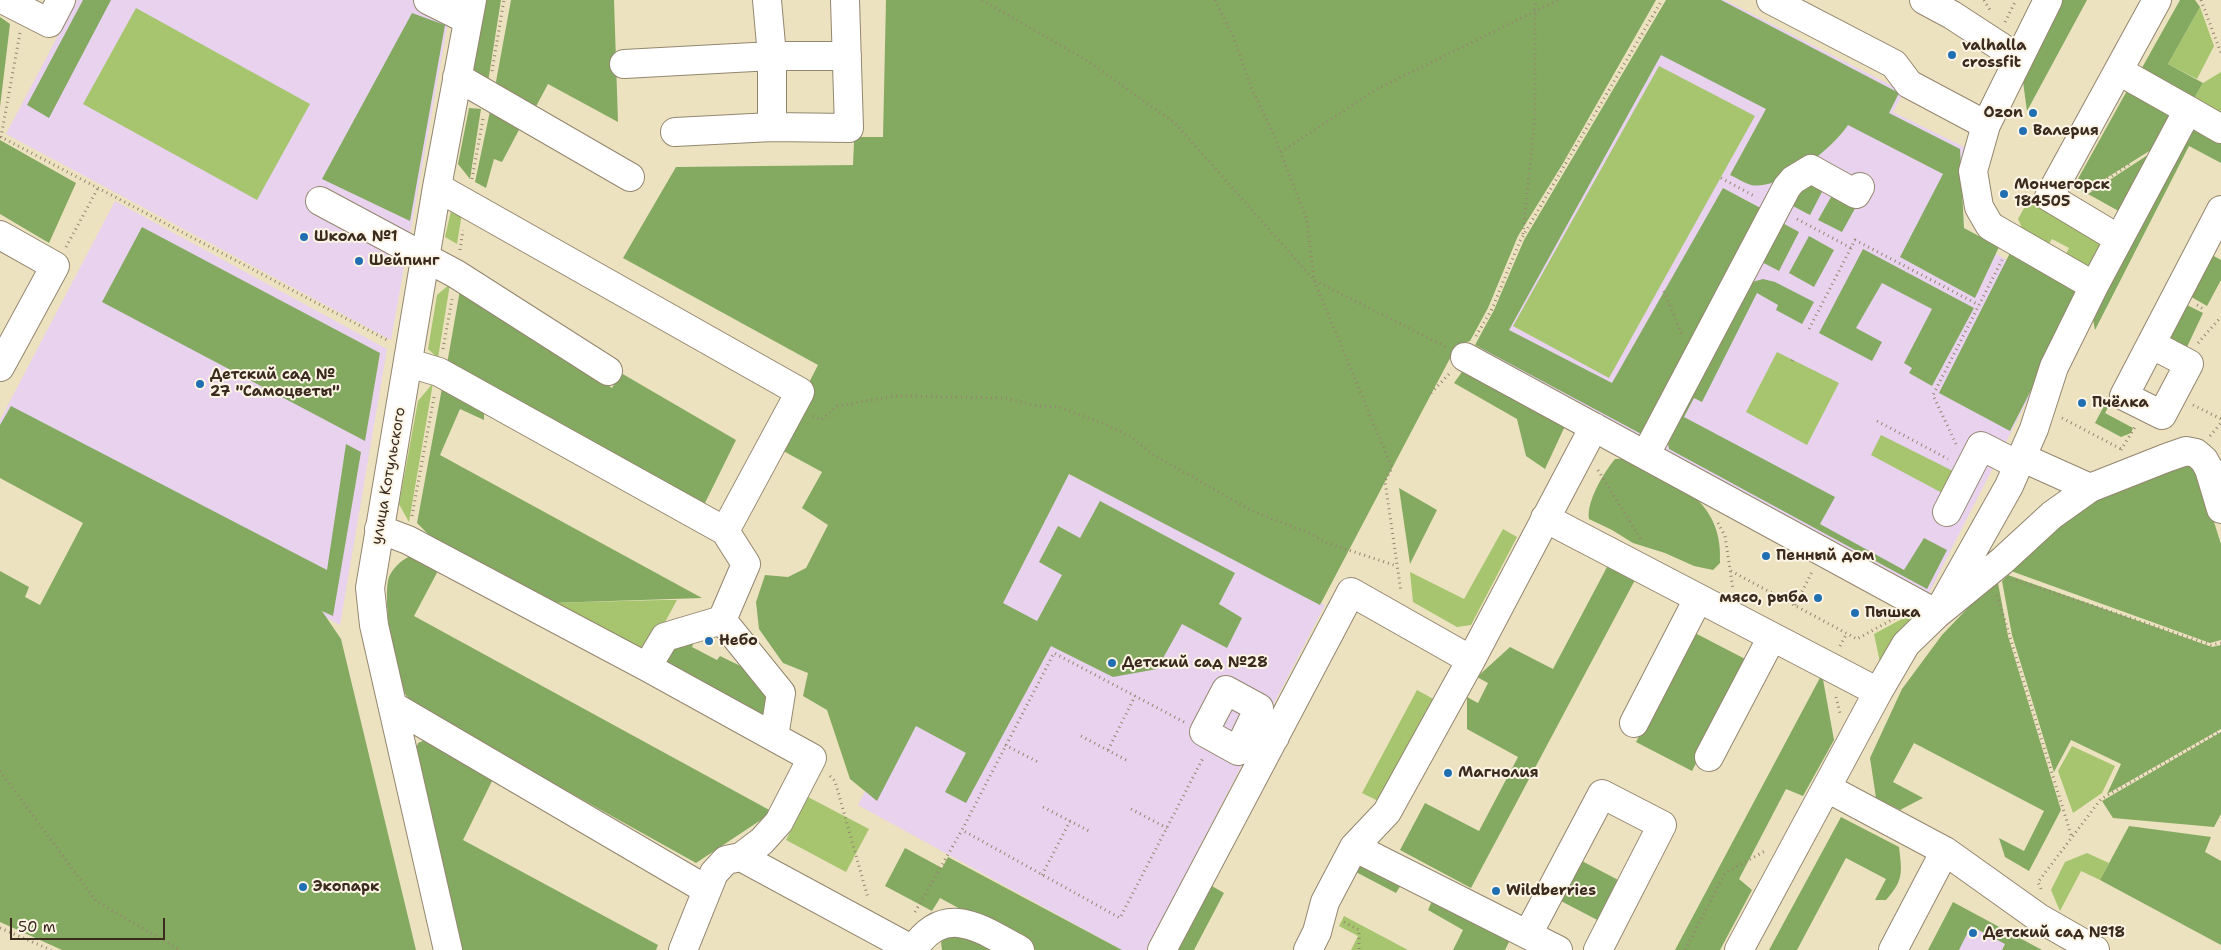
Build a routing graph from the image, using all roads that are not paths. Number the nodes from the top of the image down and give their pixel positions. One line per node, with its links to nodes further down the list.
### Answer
1 (61, 0): 9 (street)
2 (428, 0): 11 (street)
3 (767, 0): 12 (street)
4 (845, 0): 13 (street)
5 (1771, 0): 19 (street)
6 (1924, 0): 10 (street)
7 (2048, 0): 14 (street)
8 (2157, 0): 16 (street)
9 (14, 5)
10 (1956, 7): 14 (street)
11 (470, 10): 17 (street, улица Котульского)
12 (772, 56): 13 (street); 15 (street); 20 (street)
13 (847, 56): 20 (street)
14 (2018, 58): 19 (street)
15 (624, 64)
16 (2118, 71): 18 (street); 29 (street)
17 (457, 77): 23 (street); 24 (street, улица Котульского)
18 (2188, 110): 21 (street); 29 (street)
19 (1986, 125): 31 (street)
20 (772, 128): 22 (street)
21 (2221, 130)
22 (675, 132)
23 (630, 176)
24 (437, 187): 30 (street, улица Котульского); 46 (street)
25 (1860, 188): 39 (street)
26 (320, 202): 30 (street)
27 (2221, 210): 33 (street)
28 (0, 235): 32 (street)
29 (2119, 239): 31 (street)
30 (426, 258): 35 (street, улица Котульского); 37 (street)
31 (2094, 286): 40 (street)
32 (9, 329): 36 (street)
33 (2151, 344): 33 (street)
34 (1465, 357): 38 (street)
35 (410, 358): 45 (street, улица Котульского); 46 (street)
36 (0, 367)
37 (608, 370)
38 (1589, 437): 39 (street); 44 (street)
39 (1646, 454): 48 (street)
40 (2020, 461): 41 (street); 43 (street); 48 (street)
41 (2090, 488): 42 (street); 48 (street)
42 (2221, 509)
43 (1947, 512)
44 (1545, 518): 47 (street); 51 (street)
45 (379, 529): 52 (street); 54 (street, улица Котульского)
46 (725, 531): 49 (street)
47 (1698, 599): 50 (street); 55 (street)
48 (1928, 609): 53 (street)
49 (722, 620): 52 (street); 57 (street)
50 (1772, 637): 53 (street); 58 (street)
51 (1471, 660): 56 (street); 60 (street)
52 (647, 667): 57 (street)
53 (1878, 692): 59 (street)
54 (393, 706): 65 (street); 68 (street, улица Котульского)
55 (1634, 723)
56 (1263, 730): 56 (street); 71 (street)
57 (774, 737): 63 (street)
58 (1709, 757)
59 (1828, 788): 62 (street); 75 (street)
60 (1387, 812): 61 (street); 64 (street)
61 (1354, 847): 64 (street); 72 (street)
62 (1945, 851): 76 (street); 77 (street)
63 (741, 857): 65 (street); 67 (street)
64 (1408, 874): 66 (street)
65 (707, 890): 69 (street)
66 (1528, 934): 73 (street); 74 (street)
67 (916, 946): 70 (street)
68 (448, 950)
69 (683, 950)
70 (1020, 950)
71 (1162, 950)
72 (1308, 950)
73 (1558, 950)
74 (1598, 950)
75 (1739, 950)
76 (1893, 950)
77 (2095, 950)

